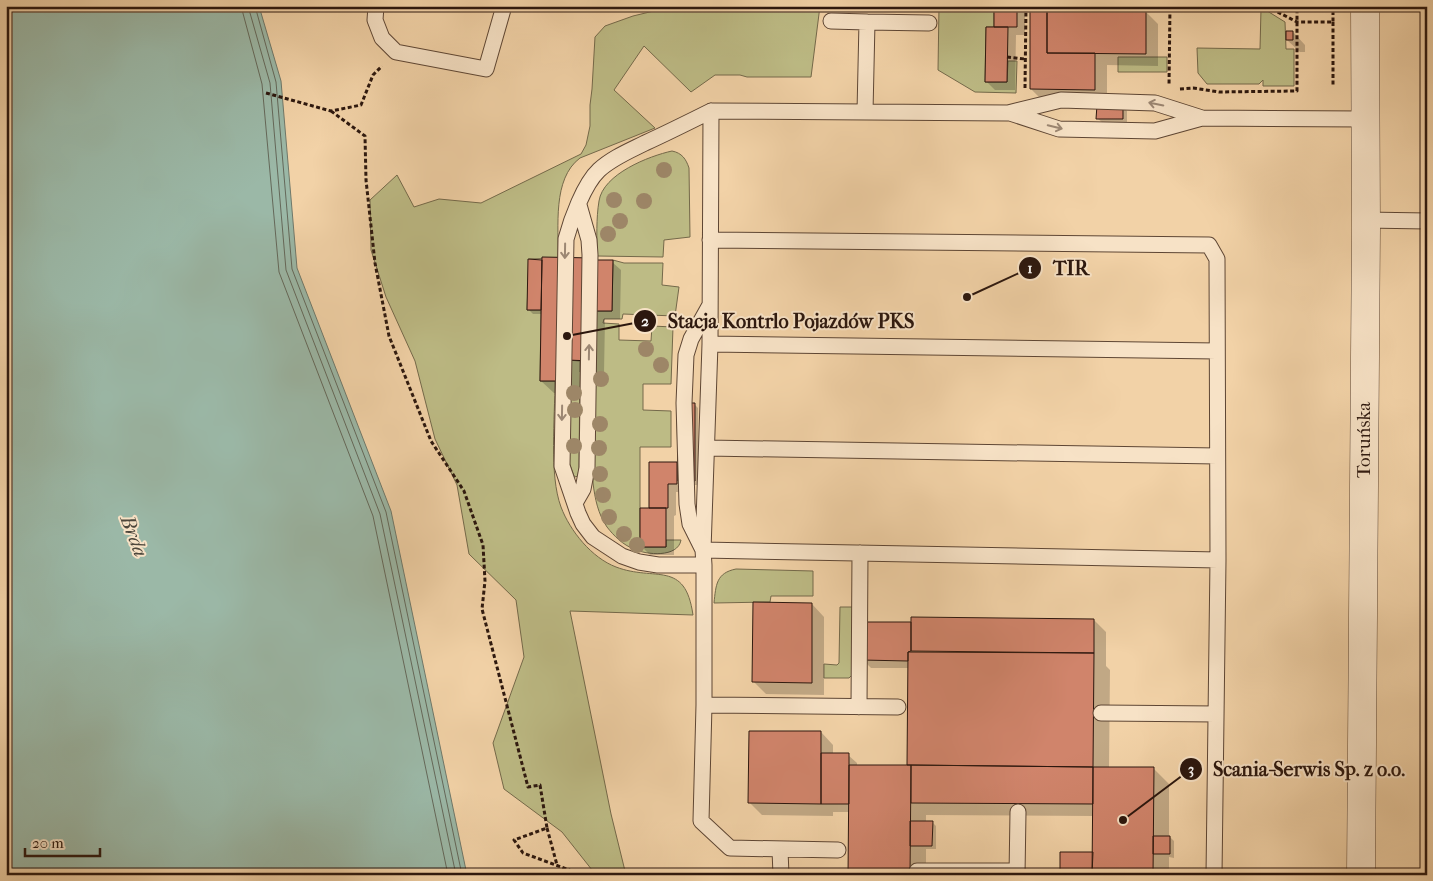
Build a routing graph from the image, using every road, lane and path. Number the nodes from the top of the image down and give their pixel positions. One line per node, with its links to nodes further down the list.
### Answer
1 (376, 6): 15 (lane)
2 (504, 6): 15 (lane)
3 (1026, 6): 17 (path)
4 (1159, 6): 5 (path)
5 (1170, 6): 19 (path)
6 (1266, 6): 12 (path)
7 (1297, 6): 12 (path)
8 (1333, 6): 13 (path)
9 (1365, 6): 28 (street, Toruńska)
10 (831, 21): 11 (lane)
11 (867, 22): 14 (lane); 25 (lane)
12 (1297, 22): 13 (path); 20 (path)
13 (1333, 22): 18 (path)
14 (929, 23)
15 (396, 52): 23 (path)
16 (1007, 58): 17 (path)
17 (1025, 59): 22 (path)
18 (1333, 86)
19 (1169, 89)
20 (1177, 89)
21 (266, 93): 23 (path)
22 (1025, 93)
23 (331, 111): 48 (path)
24 (711, 111): 25 (lane); 29 (lane); 32 (lane)
25 (865, 112): 26 (lane)
26 (1008, 113): 27 (lane, one-way to 26); 27 (lane, one-way to 27)
27 (1202, 118): 28 (lane)
28 (1364, 119): 30 (street, Toruńska)
29 (579, 205): 38 (lane, one-way to 29); 38 (lane, one-way to 38)
30 (1365, 220): 31 (lane); 59 (street, Toruńska)
31 (1427, 221)
32 (710, 240): 33 (lane); 35 (lane)
33 (711, 303): 34 (lane); 40 (lane)
34 (710, 344): 35 (lane); 36 (lane)
35 (1217, 351): 37 (lane)
36 (707, 448): 37 (lane); 40 (lane)
37 (1217, 456): 41 (lane)
38 (575, 503): 40 (lane)
39 (860, 553): 40 (lane); 41 (lane); 43 (lane)
40 (703, 557): 42 (lane)
41 (1218, 560): 46 (lane)
42 (704, 705): 43 (lane); 49 (lane)
43 (858, 707): 44 (lane)
44 (898, 708)
45 (1101, 713): 46 (lane)
46 (1216, 714): 58 (lane)
47 (1018, 812): 54 (lane)
48 (547, 828): 51 (path); 51 (path)
49 (780, 850): 50 (lane); 57 (lane)
50 (838, 850)
51 (558, 865): 55 (path)
52 (625, 871): 56 (path)
53 (917, 871): 54 (lane)
54 (1017, 873)
55 (583, 875)
56 (617, 875)
57 (781, 875)
58 (1214, 875)
59 (1361, 875)

